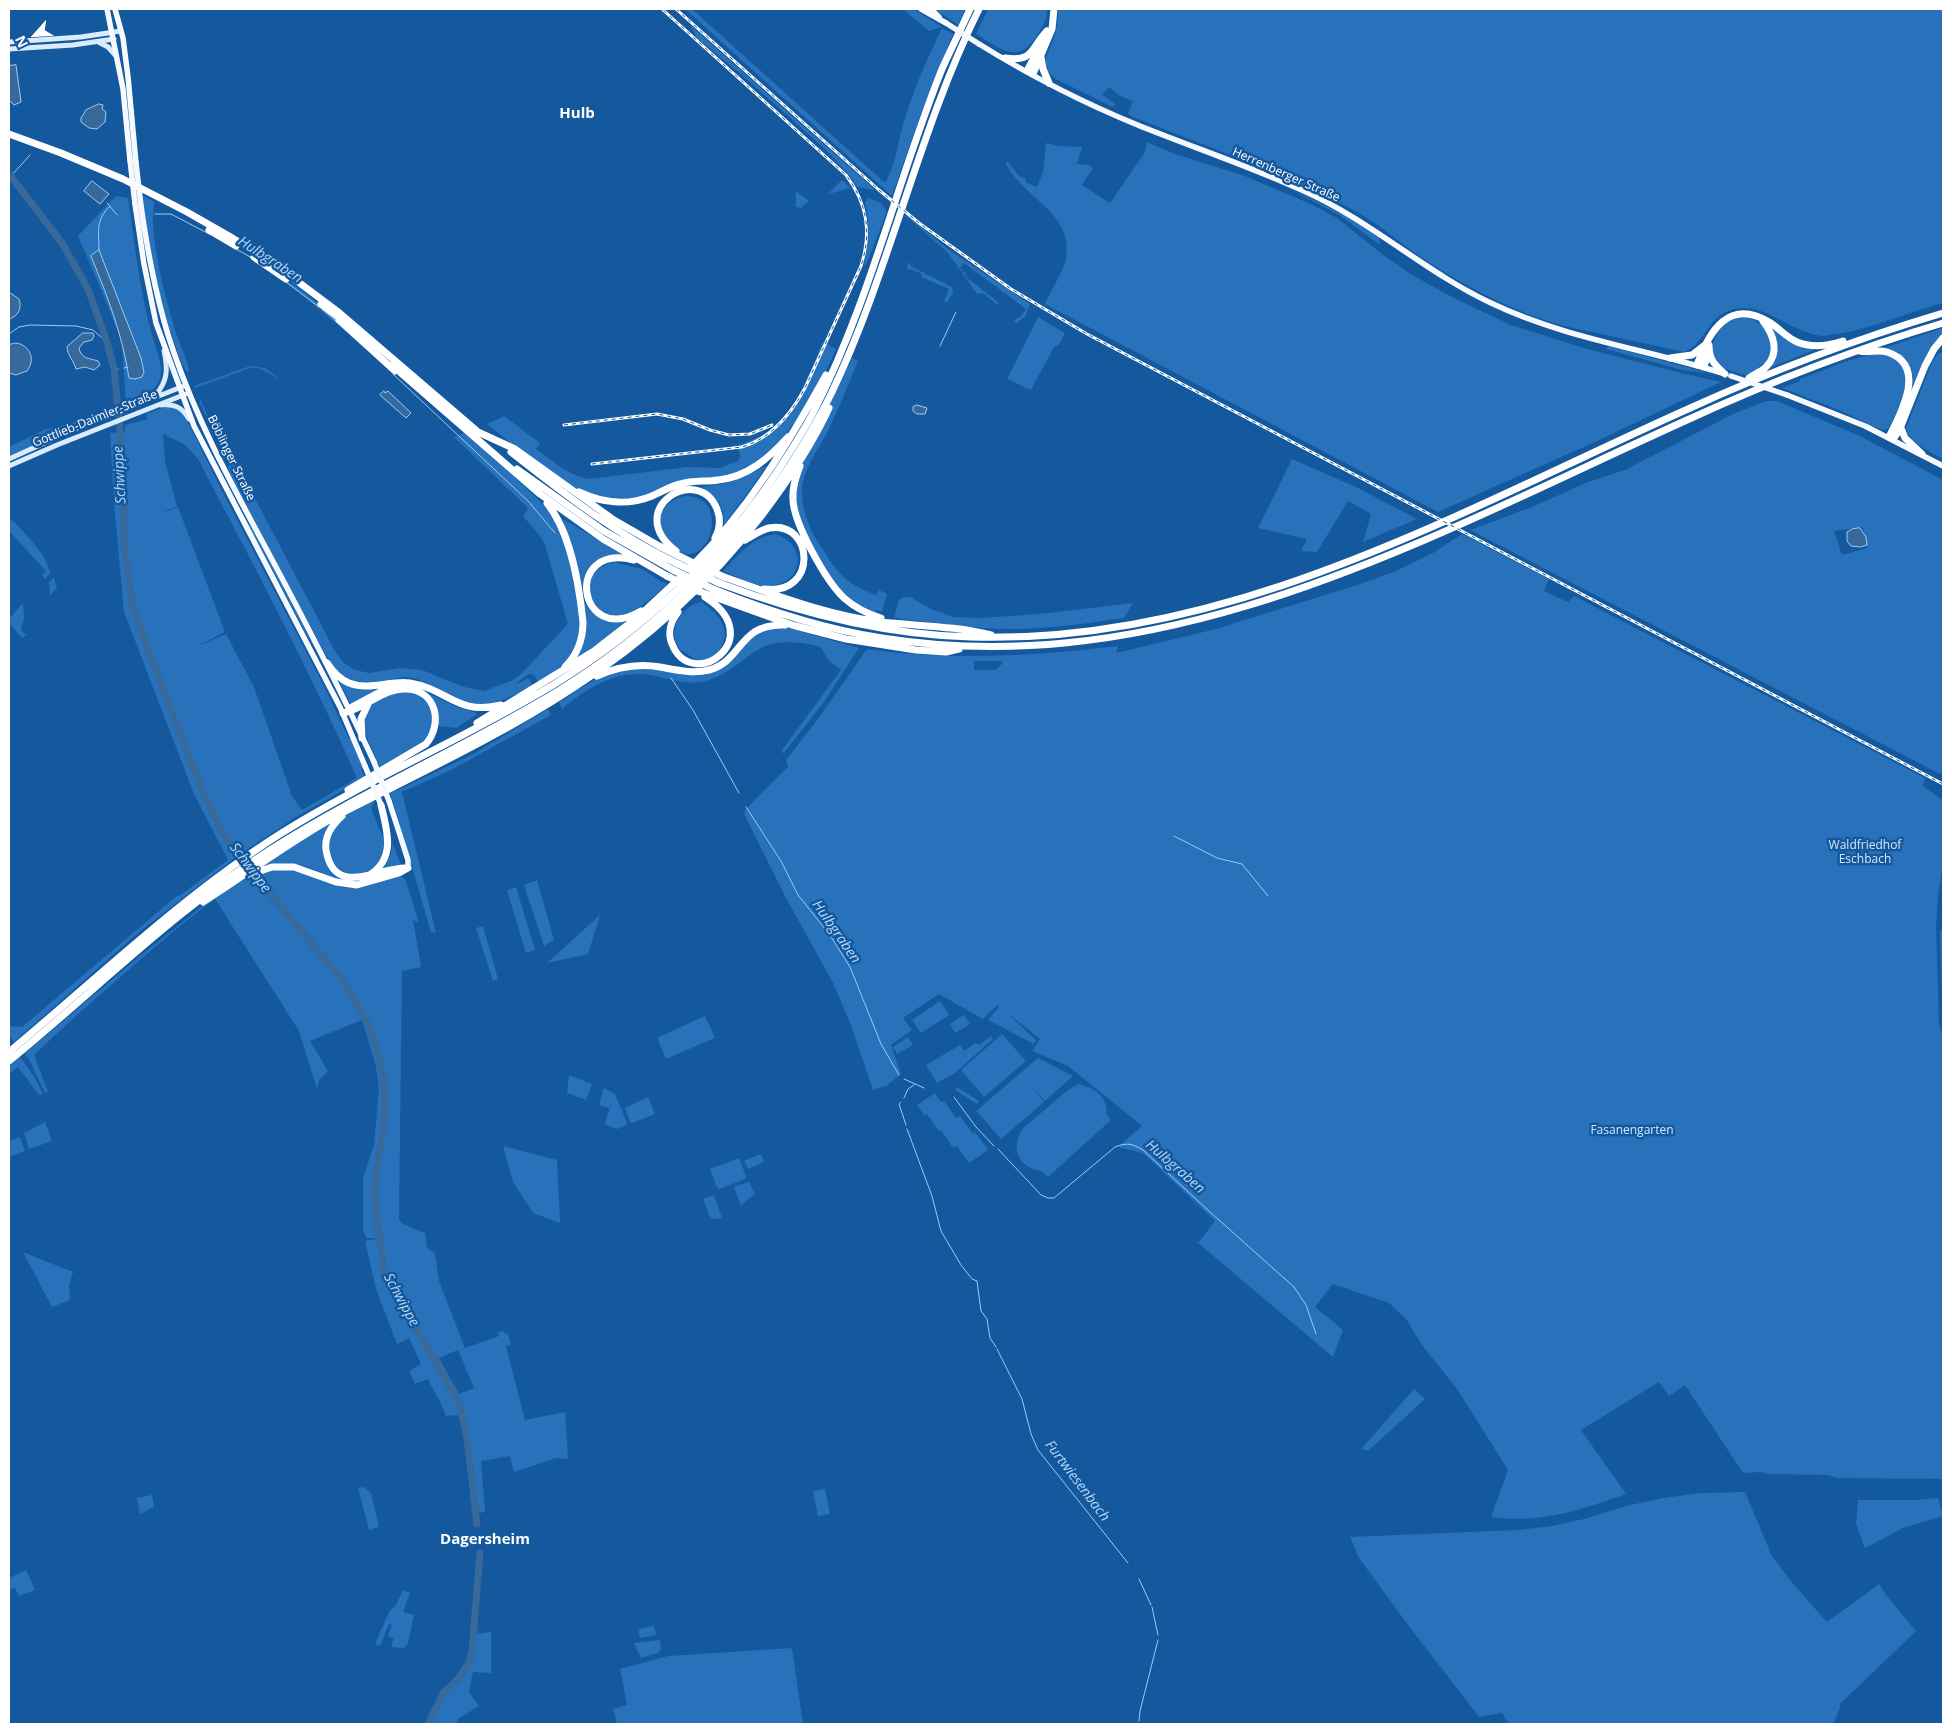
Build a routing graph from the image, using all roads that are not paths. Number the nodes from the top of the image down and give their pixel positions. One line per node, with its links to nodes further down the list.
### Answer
1 (107, 9): 12 (main road, Böblinger Straße)
2 (115, 9): 10 (main road, Böblinger Straße)
3 (921, 9): 9 (main road, Herrenberger Straße)
4 (930, 9): 9 (main road, Herrenberger Straße)
5 (969, 9): 41 (highway)
6 (979, 9): 17 (highway)
7 (984, 9): 17 (highway)
8 (1053, 9): 11 (highway); 20 (highway)
9 (946, 23): 22 (main road, Herrenberger Straße, bridge)
10 (121, 31): 12 (main road); 27 (main road, Böblinger Straße)
11 (1047, 31): 22 (highway); 23 (highway)
12 (112, 32): 13 (main road); 14 (main road, Böblinger Straße)
13 (81, 37): 15 (main road); 18 (main road)
14 (114, 39): 16 (main road); 21 (main road, Böblinger Straße)
15 (9, 42)
16 (99, 42): 18 (main road); 21 (main road)
17 (964, 42): 43 (highway)
18 (73, 45): 19 (main road)
19 (9, 49)
20 (1041, 57): 23 (highway); 24 (highway)
21 (118, 58): 27 (main road, Böblinger Straße)
22 (1004, 58): 23 (main road, Herrenberger Straße)
23 (1030, 72): 24 (main road, Herrenberger Straße)
24 (1049, 83): 40 (main road, Herrenberger Straße)
25 (9, 134): 35 (highway)
26 (9, 138): 35 (highway)
27 (133, 161): 28 (main road, Böblinger Straße, bridge)
28 (138, 205): 36 (main road, Böblinger Straße); 46 (main road, Böblinger Straße)
29 (1943, 313): 33 (highway)
30 (1762, 318): 33 (highway); 34 (highway); 45 (highway)
31 (1943, 323): 37 (highway)
32 (1943, 338): 53 (highway)
33 (1858, 340): 45 (highway)
34 (1708, 342): 39 (highway); 40 (highway); 42 (highway)
35 (371, 343): 38 (highway)
36 (163, 345): 47 (main road, Böblinger Straße); 50 (main road)
37 (1858, 350): 56 (highway); 77 (highway)
38 (382, 353): 54 (highway); 57 (highway)
39 (1708, 353): 42 (highway); 44 (highway)
40 (1670, 358): 42 (main road, Herrenberger Straße)
41 (836, 364): 55 (highway); 85 (highway)
42 (1700, 366): 44 (main road, Herrenberger Straße)
43 (841, 373): 59 (highway); 90 (highway)
44 (1728, 375): 56 (main road, Herrenberger Straße, bridge)
45 (1742, 385): 76 (highway)
46 (186, 386): 47 (main road, Gottlieb-Daimler-Straße); 48 (main road, Böblinger Straße)
47 (180, 388): 49 (main road, Böblinger Straße); 50 (main road, Gottlieb-Daimler-Straße)
48 (189, 393): 49 (main road, Gottlieb-Daimler-Straße); 78 (main road, Böblinger Straße)
49 (182, 395): 51 (main road, Gottlieb-Daimler-Straße); 52 (main road, Böblinger Straße)
50 (154, 398): 60 (main road, Gottlieb-Daimler-Straße)
51 (151, 407): 52 (main road); 61 (main road, Gottlieb-Daimler-Straße)
52 (195, 427): 84 (main road, Böblinger Straße)
53 (1901, 427): 56 (highway); 58 (highway)
54 (465, 430): 64 (highway); 68 (highway)
55 (795, 430): 63 (highway); 66 (highway)
56 (1891, 438): 58 (main road, Herrenberger Straße)
57 (498, 441): 63 (highway); 68 (highway)
58 (1922, 454): 62 (main road, Herrenberger Straße)
59 (803, 456): 65 (highway); 74 (highway)
60 (9, 459)
61 (9, 466)
62 (1943, 466)
63 (566, 486): 68 (highway)
64 (540, 494): 67 (highway); 79 (highway)
65 (738, 545): 70 (highway); 72 (highway)
66 (710, 548): 68 (highway); 73 (highway)
67 (641, 562): 71 (highway, bridge); 73 (highway)
68 (684, 562): 69 (highway, bridge); 69 (highway, bridge); 71 (highway, bridge)
69 (722, 580): 70 (highway); 76 (highway)
70 (748, 586): 74 (highway)
71 (709, 593): 72 (highway); 75 (highway); 77 (highway)
72 (689, 598): 81 (highway)
73 (652, 605): 79 (highway)
74 (896, 623): 76 (highway)
75 (792, 626): 77 (highway); 81 (highway)
76 (1001, 638)
77 (969, 647)
78 (327, 663): 80 (highway); 84 (main road, Böblinger Straße)
79 (559, 673): 83 (highway)
80 (404, 682): 83 (highway); 84 (highway)
81 (572, 689): 89 (highway)
82 (368, 703): 84 (highway); 86 (highway); 87 (highway)
83 (509, 703): 85 (highway)
84 (347, 711): 86 (main road, Böblinger Straße); 88 (main road, Böblinger Straße, bridge)
85 (469, 732): 87 (highway)
86 (362, 738): 91 (main road, Böblinger Straße, bridge)
87 (336, 802): 90 (highway)
88 (381, 805): 93 (highway)
89 (349, 810): 90 (highway); 93 (highway)
90 (258, 861): 91 (highway); 92 (highway); 92 (highway)
91 (408, 868): 93 (highway)
92 (237, 874): 94 (highway); 95 (highway)
93 (366, 877)
94 (9, 1052)
95 (9, 1061)

